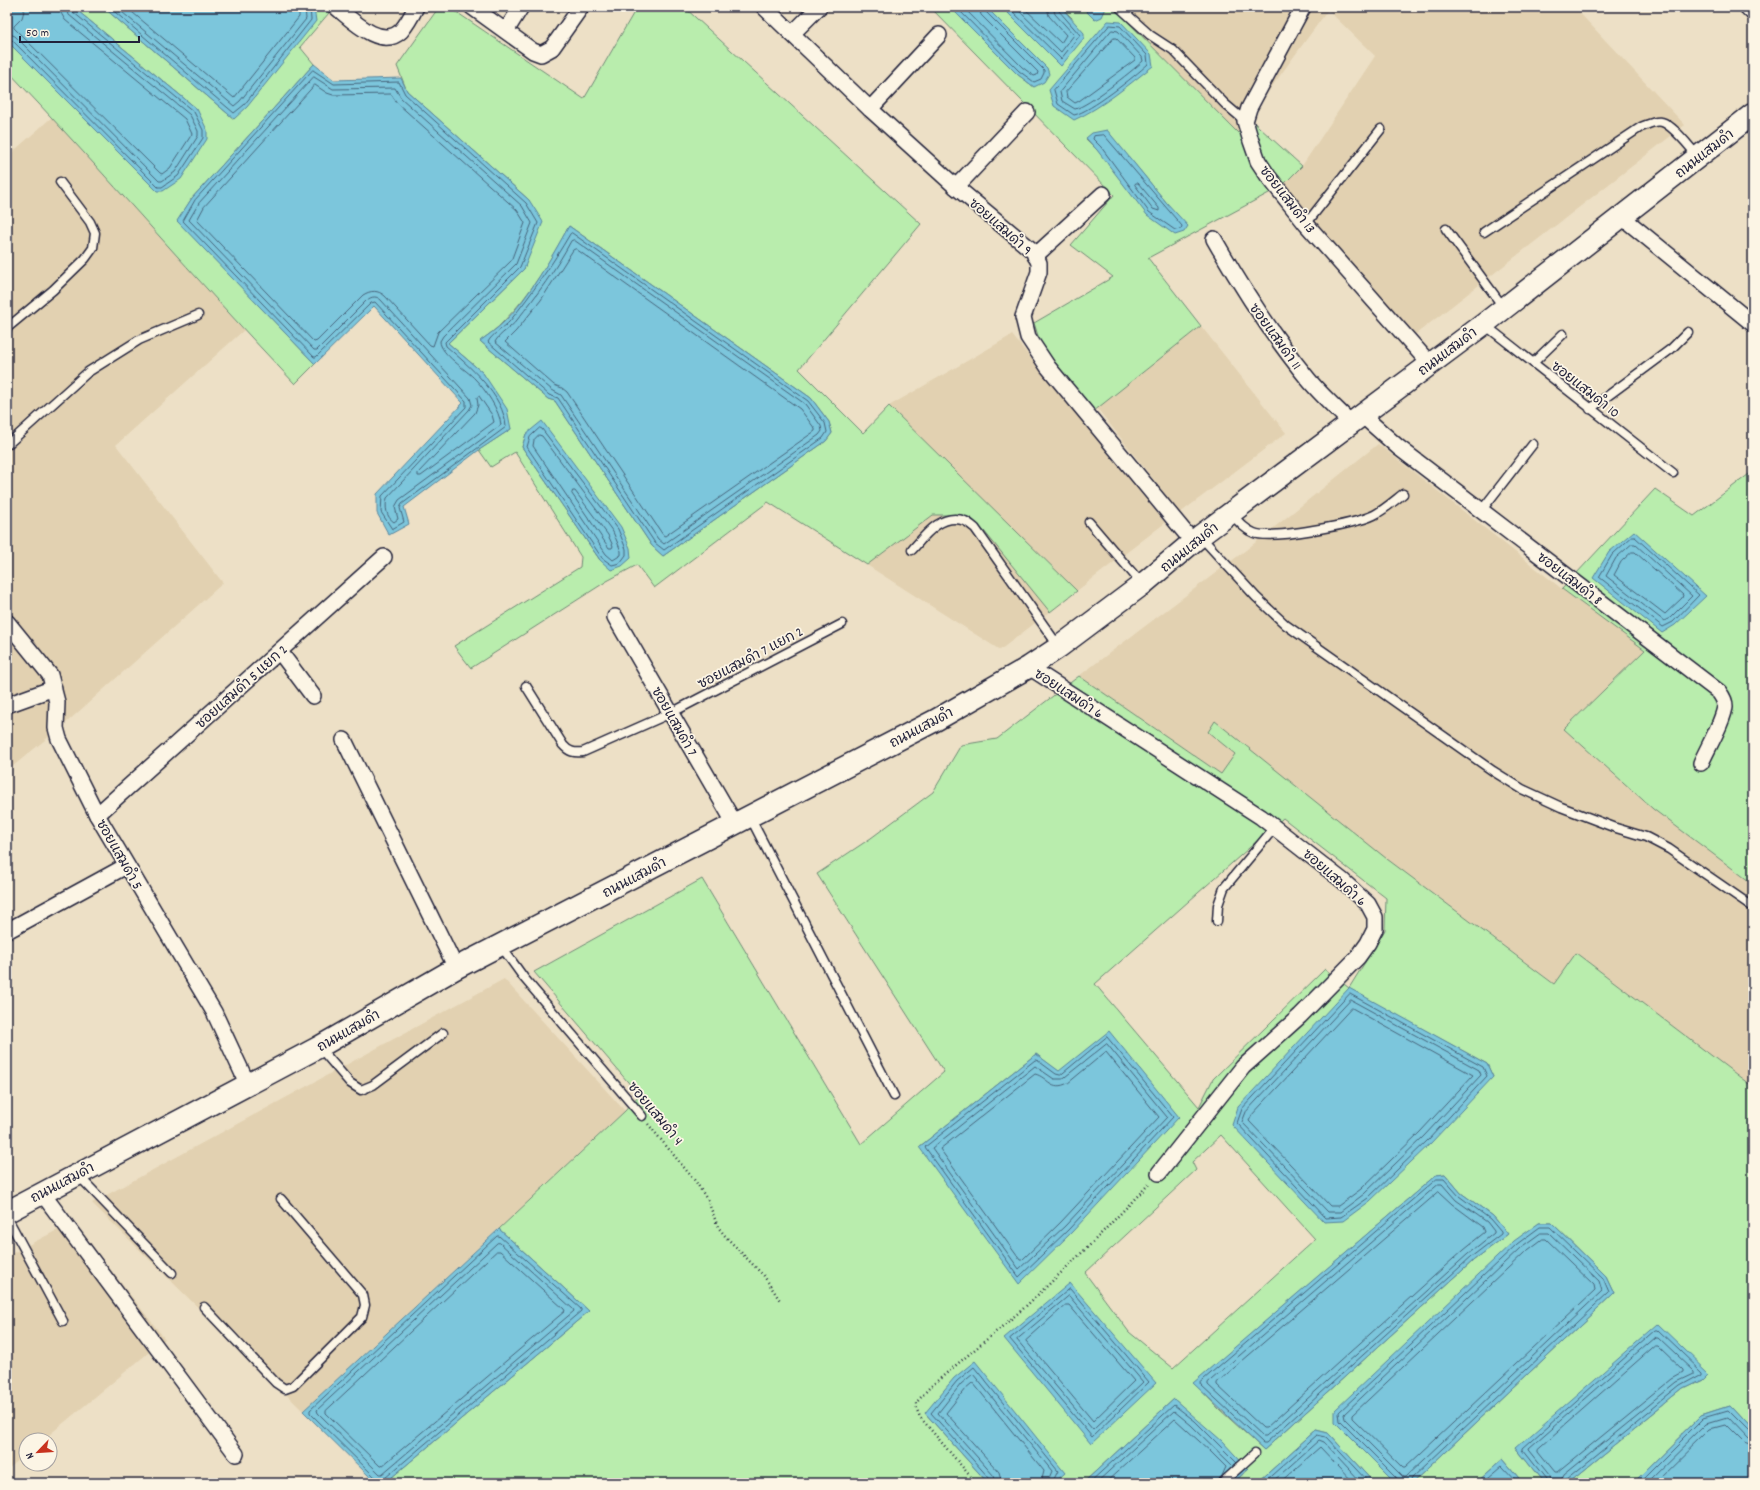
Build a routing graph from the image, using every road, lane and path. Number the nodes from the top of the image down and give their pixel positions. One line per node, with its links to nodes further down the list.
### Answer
1 (336, 7): 2 (street)
2 (416, 7)
3 (472, 7): 12 (street)
4 (521, 7): 12 (street)
5 (581, 7): 12 (street)
6 (764, 7): 13 (street, ซอยแสมดำ 9)
7 (819, 7): 13 (street)
8 (1119, 7): 18 (lane)
9 (1303, 7): 18 (street)
10 (1747, 7): 11 (street)
11 (1753, 13)
12 (506, 31)
13 (792, 34): 15 (street, ซอยแสมดำ 9)
14 (939, 35): 15 (street)
15 (870, 109): 22 (street, ซอยแสมดำ 9)
16 (1027, 112): 22 (street)
17 (1752, 119): 20 (street, ถนนแสมดำ)
18 (1245, 120): 25 (street, ซอยแสมดำ 13)
19 (1381, 129): 25 (lane)
20 (1698, 157): 24 (street, ถนนแสมดำ); 27 (lane)
21 (60, 182): 34 (lane)
22 (956, 187): 29 (street, ซอยแสมดำ 9)
23 (1102, 194): 29 (street)
24 (1622, 217): 30 (street, ถนนแสมดำ); 33 (street)
25 (1306, 224): 38 (street, ซอยแสมดำ 13)
26 (1446, 229): 30 (lane)
27 (1484, 232)
28 (1214, 239): 40 (street, ซอยแสมดำ 11)
29 (1035, 256): 48 (street, ซอยแสมดำ 9)
30 (1505, 308): 32 (street, ถนนแสมดำ)
31 (198, 315): 42 (lane)
32 (1484, 324): 37 (lane, ซอยแสมดำ 10); 38 (street, ถนนแสมดำ)
33 (1753, 324)
34 (7, 328)
35 (1688, 332): 39 (lane)
36 (1563, 334): 37 (lane)
37 (1533, 363): 39 (lane, ซอยแสมดำ 10)
38 (1430, 364): 40 (street, ถนนแสมดำ)
39 (1590, 409): 43 (lane, ซอยแสมดำ 10)
40 (1356, 419): 45 (street, ซอยแสมดำ 8); 46 (street, ถนนแสมดำ)
41 (1533, 444): 45 (lane)
42 (7, 445)
43 (1673, 473)
44 (1404, 494): 46 (lane)
45 (1481, 511): 64 (street, ซอยแสมดำ 8)
46 (1231, 513): 48 (street, ถนนแสมดำ)
47 (1089, 522): 51 (lane)
48 (1197, 539): 51 (street, ถนนแสมดำ); 69 (lane)
49 (912, 550): 55 (lane)
50 (384, 557): 56 (street, ซอยแสมดำ 5 แยก 2)
51 (1143, 584): 55 (street, ถนนแสมดำ)
52 (615, 617): 62 (street, ซอยแสมดำ 7)
53 (7, 622): 59 (street, ซอยแสมดำ 5)
54 (842, 624): 62 (lane, ซอยแสมดำ 7 แยก 2)
55 (1059, 647): 57 (street, ถนนแสมดำ)
56 (280, 652): 60 (street); 65 (street, ซอยแสมดำ 5 แยก 2)
57 (1029, 667): 66 (street, ถนนแสมดำ); 67 (street, ซอยแสมดำ 6)
58 (526, 686): 62 (lane, ซอยแสมดำ 7 แยก 2)
59 (54, 688): 61 (street); 65 (street, ซอยแสมดำ 5)
60 (313, 696)
61 (7, 705)
62 (671, 713): 66 (street, ซอยแสมดำ 7)
63 (344, 740): 73 (street)
64 (1700, 763)
65 (97, 815): 68 (street, ซอยแสมดำ 5)
66 (742, 820): 72 (street, ถนนแสมดำ); 77 (lane)
67 (1275, 827): 70 (lane); 79 (street, ซอยแสมดำ 6)
68 (126, 866): 71 (street); 76 (street, ซอยแสมดำ 5)
69 (1753, 907)
70 (1217, 921)
71 (7, 931)
72 (501, 946): 73 (street, ถนนแสมดำ); 78 (lane, ซอยแสมดำ 4)
73 (456, 968): 75 (street, ถนนแสมดำ)
74 (443, 1033): 75 (lane)
75 (319, 1047): 76 (street, ถนนแสมดำ)
76 (248, 1085): 80 (street, ถนนแสมดำ)
77 (894, 1096)
78 (642, 1116): 86 (path, ซอยแสมดำ 4)
79 (1159, 1173): 91 (path)
80 (78, 1174): 81 (street, ถนนแสมดำ); 85 (lane)
81 (42, 1193): 83 (street, ถนนแสมดำ); 90 (street)
82 (281, 1200): 87 (lane)
83 (7, 1212)
84 (7, 1217): 88 (lane)
85 (172, 1273)
86 (781, 1302)
87 (204, 1307)
88 (63, 1321)
89 (1255, 1453): 92 (lane)
90 (236, 1454)
91 (976, 1483)
92 (1222, 1483)

